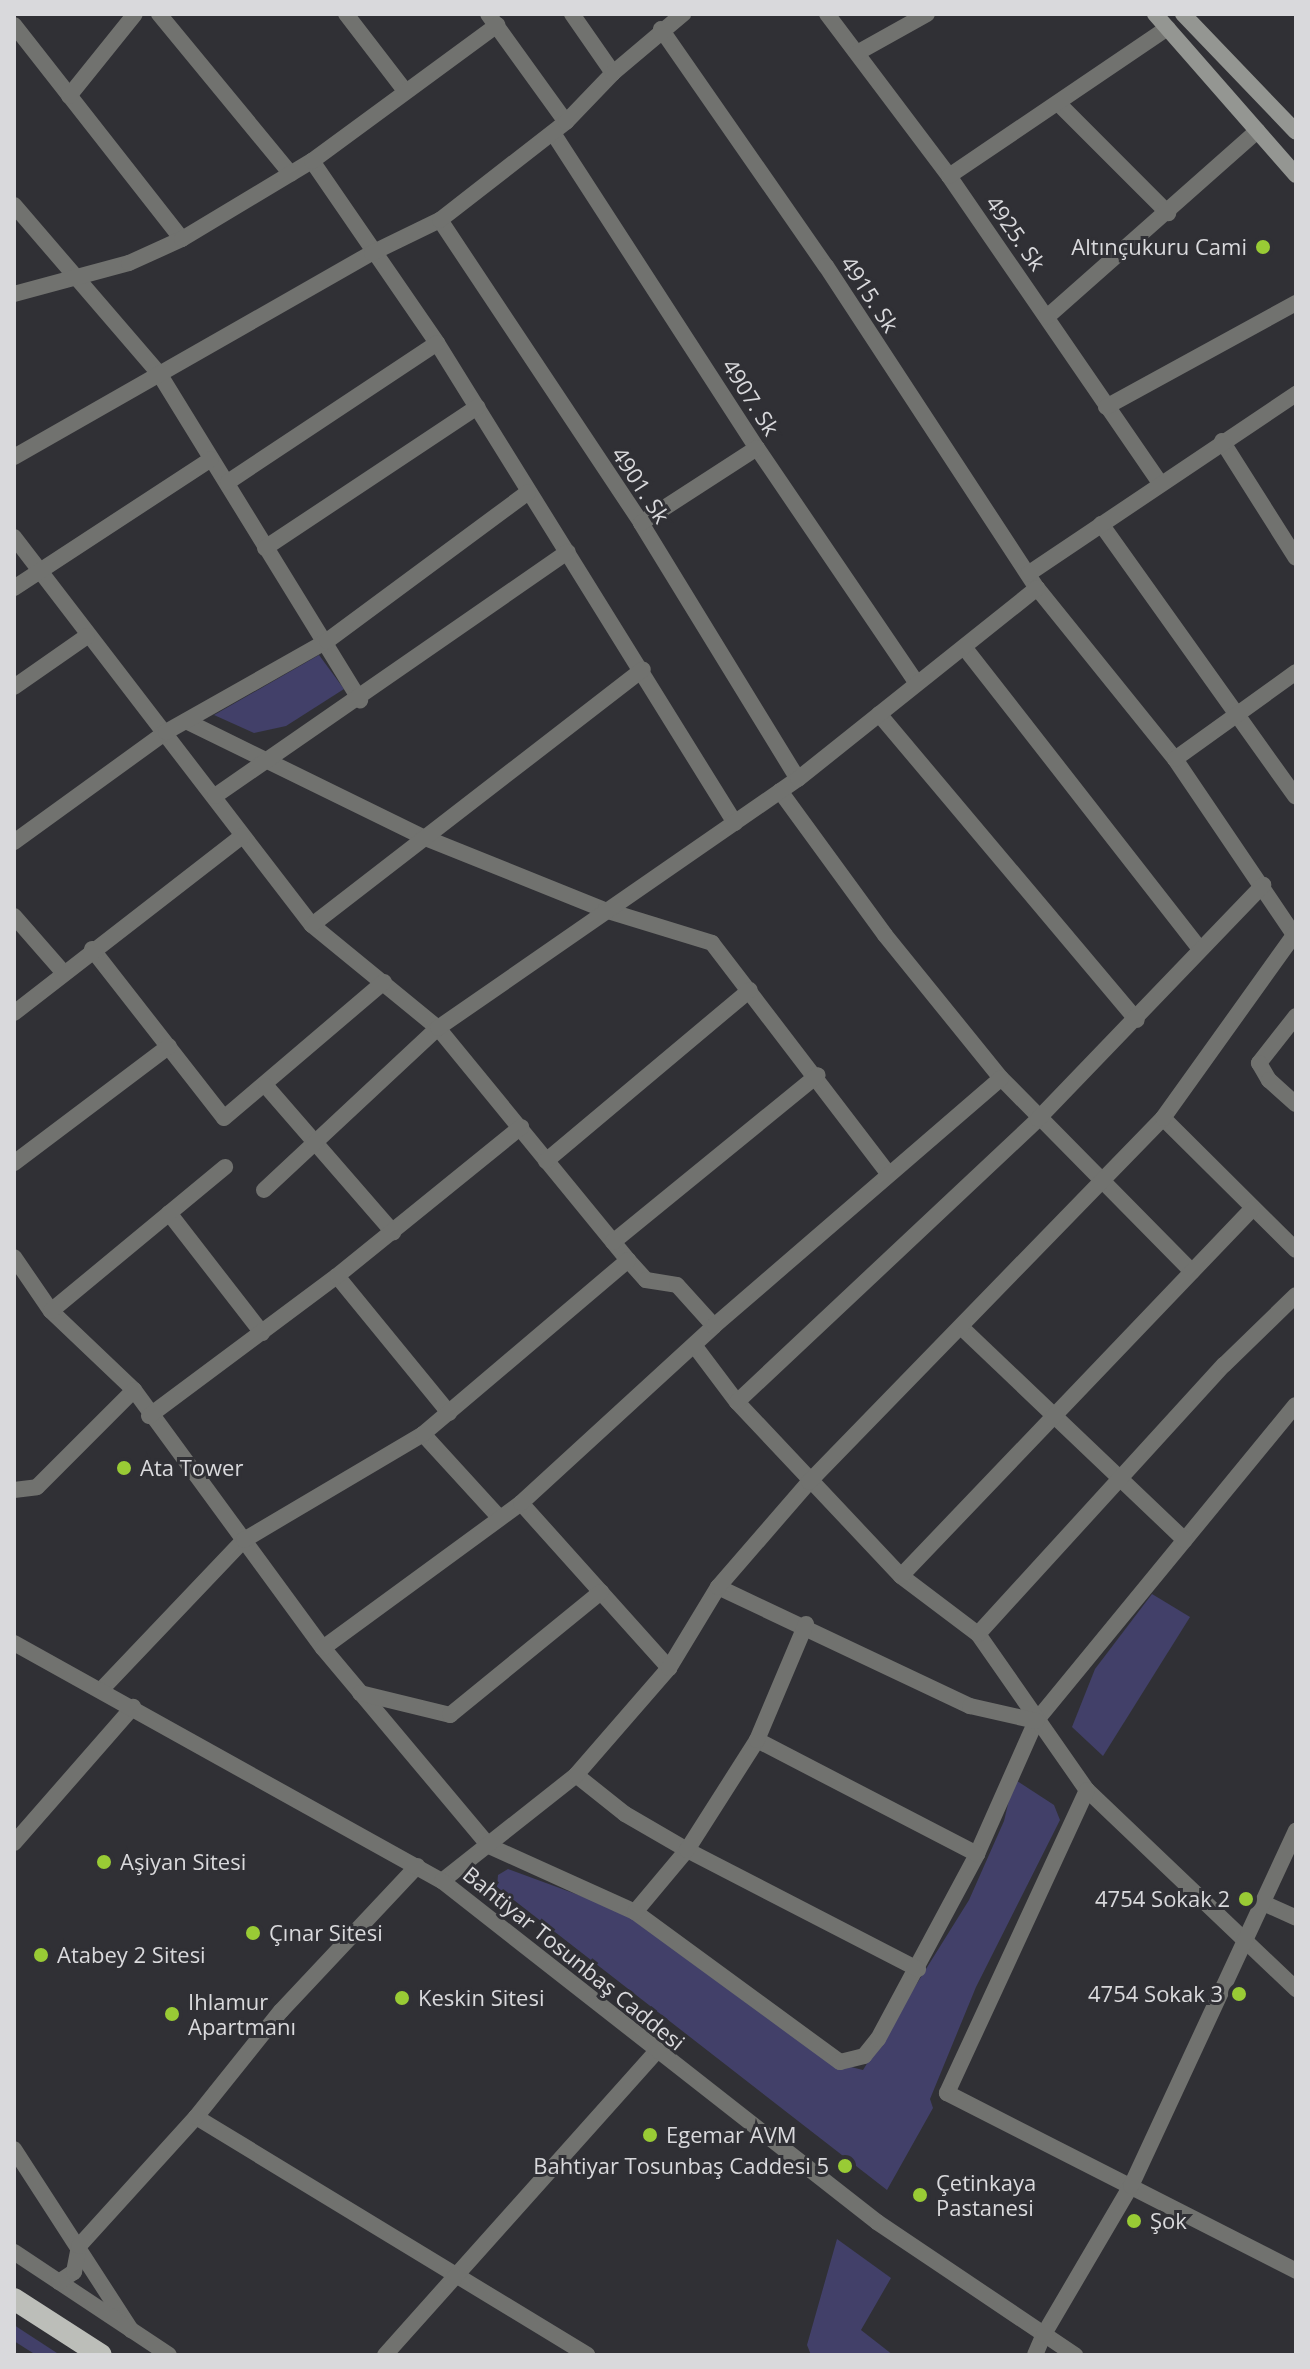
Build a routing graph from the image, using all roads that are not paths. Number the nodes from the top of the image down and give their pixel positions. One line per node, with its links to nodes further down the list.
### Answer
1 (135, 14): 17 (street)
2 (159, 14): 23 (street)
3 (346, 14): 16 (street)
4 (572, 14): 15 (street)
5 (683, 14): 13 (street)
6 (827, 14): 14 (street, 4925. Sk)
7 (927, 14): 14 (street)
8 (1155, 14): 12 (main road)
9 (1183, 14): 21 (main road)
10 (491, 17): 16 (street); 19 (street, 4907. Sk)
11 (14, 25): 17 (street)
12 (1168, 28): 18 (street); 20 (main road)
13 (661, 29): 15 (street); 54 (street, 4915. Sk)
14 (857, 53): 25 (street, 4925. Sk)
15 (613, 73): 19 (street)
16 (405, 91): 22 (street)
17 (69, 96): 29 (street)
18 (1058, 103): 25 (street); 27 (street)
19 (560, 127): 28 (street); 41 (street, 4907. Sk)
20 (1257, 131): 24 (main road); 27 (street)
21 (1296, 132)
22 (312, 161): 23 (street); 30 (street)
23 (291, 174): 29 (street)
24 (1296, 175)
25 (949, 176): 34 (street, 4925. Sk)
26 (14, 205): 31 (street)
27 (1168, 213): 34 (street)
28 (440, 220): 30 (street); 47 (street, 4901. Sk)
29 (182, 239): 31 (street)
30 (372, 253): 35 (street); 36 (street)
31 (73, 274): 32 (street); 36 (street)
32 (14, 294)
33 (1296, 303): 39 (street)
34 (1047, 317): 39 (street, 4925. Sk)
35 (437, 343): 38 (street); 44 (street)
36 (160, 375): 42 (street); 43 (street)
37 (1296, 394): 40 (street)
38 (477, 407): 46 (street); 50 (street)
39 (1106, 407): 45 (street, 4925. Sk)
40 (1222, 441): 45 (street); 52 (street)
41 (757, 448): 47 (street); 61 (street, 4907. Sk)
42 (14, 457)
43 (211, 459): 44 (street); 53 (street)
44 (228, 482): 50 (street)
45 (1160, 483): 48 (street)
46 (528, 492): 51 (street); 57 (street)
47 (641, 523): 70 (street, 4901. Sk)
48 (1101, 524): 54 (street); 65 (street)
49 (14, 537): 53 (street)
50 (265, 548): 57 (street)
51 (568, 552): 59 (street); 63 (street)
52 (1296, 558)
53 (39, 573): 55 (street); 56 (street)
54 (1032, 581): 58 (street); 68 (street, 4915. Sk)
55 (14, 588)
56 (87, 636): 62 (street); 67 (street)
57 (327, 641): 63 (street); 66 (street)
58 (964, 647): 61 (street); 84 (street)
59 (643, 669): 74 (street); 76 (street)
60 (1296, 672): 65 (street)
61 (917, 683): 64 (street)
62 (14, 687)
63 (360, 700): 69 (street)
64 (879, 714): 70 (street); 90 (street)
65 (1236, 717): 68 (street); 73 (street)
66 (186, 721): 67 (street); 69 (street)
67 (166, 732): 72 (street); 77 (street)
68 (1175, 759): 78 (street, 4915. Sk)
69 (263, 763): 72 (street); 76 (street)
70 (798, 779): 71 (street)
71 (780, 791): 74 (street); 94 (street)
72 (215, 796): 75 (street)
73 (1296, 797)
74 (735, 823): 79 (street)
75 (242, 836): 81 (street); 83 (street)
76 (423, 837): 79 (street); 81 (street)
77 (14, 842)
78 (1263, 885): 82 (street, 4915. Sk); 84 (street)
79 (605, 910): 87 (street); 91 (street)
80 (14, 916): 85 (street)
81 (312, 925): 86 (street)
82 (1295, 935): 97 (street)
83 (92, 949): 85 (street); 92 (street)
84 (1200, 949): 90 (street)
85 (63, 972): 88 (street)
86 (384, 982): 91 (street); 95 (street)
87 (750, 990): 93 (street); 101 (street)
88 (14, 1013)
89 (1296, 1016): 96 (street)
90 (1137, 1020): 98 (street)
91 (438, 1028): 99 (street); 100 (street)
92 (169, 1046): 95 (street); 102 (street)
93 (818, 1075): 104 (street); 110 (street)
94 (1001, 1078): 98 (street); 104 (street)
95 (266, 1086): 100 (street)
96 (1296, 1104)
97 (1163, 1118): 105 (street); 107 (street)
98 (1038, 1119): 105 (street); 123 (street)
99 (521, 1127): 101 (street); 109 (street)
100 (318, 1144): 106 (street); 109 (street)
101 (546, 1161): 110 (street)
102 (14, 1163)
103 (225, 1167): 108 (street)
104 (888, 1173): 118 (street)
105 (1104, 1183): 114 (street); 119 (street)
106 (264, 1190)
107 (1252, 1209): 111 (street); 114 (street)
108 (169, 1213): 117 (street); 120 (street)
109 (393, 1232): 115 (street)
110 (613, 1242): 113 (street)
111 (1296, 1250)
112 (14, 1257): 117 (street)
113 (628, 1260): 118 (street); 125 (street)
114 (1192, 1272): 127 (street)
115 (337, 1276): 120 (street); 125 (street)
116 (1296, 1295): 129 (street)
117 (51, 1311): 122 (street)
118 (714, 1326): 121 (street)
119 (961, 1327): 127 (street); 130 (street)
120 (262, 1333): 126 (street)
121 (694, 1345): 123 (street); 132 (street)
122 (134, 1390): 126 (street); 131 (street)
123 (737, 1402): 130 (street)
124 (1296, 1405): 135 (street)
125 (449, 1413): 128 (street)
126 (149, 1416): 134 (street)
127 (1054, 1420): 129 (street); 136 (street)
128 (423, 1434): 133 (street); 134 (street)
129 (1123, 1479): 135 (street); 140 (street)
130 (809, 1482): 136 (street); 137 (street)
131 (14, 1490)
132 (521, 1503): 133 (street); 138 (street)
133 (498, 1516): 142 (street)
134 (244, 1540): 142 (street); 144 (street)
135 (1185, 1540): 147 (street)
136 (901, 1576): 140 (street)
137 (718, 1587): 139 (street); 143 (street)
138 (601, 1592): 143 (street); 145 (street)
139 (806, 1624): 147 (street); 148 (street)
140 (978, 1634): 147 (street)
141 (14, 1643): 144 (street, Bahtiyar Tosunbaş Caddesi)
142 (323, 1648): 145 (street)
143 (669, 1668): 149 (street)
144 (101, 1690): 146 (street, Bahtiyar Tosunbaş Caddesi)
145 (360, 1693): 153 (street)
146 (133, 1707): 152 (street); 156 (street, Bahtiyar Tosunbaş Caddesi)
147 (1036, 1721): 150 (street); 155 (street)
148 (757, 1740): 154 (street); 155 (street)
149 (576, 1775): 153 (street); 154 (street)
150 (1087, 1790): 161 (street); 167 (street)
151 (1296, 1830): 158 (street)
152 (14, 1843)
153 (489, 1846): 157 (street); 159 (street)
154 (687, 1850): 159 (street); 162 (street)
155 (977, 1854): 162 (street)
156 (417, 1866): 157 (street, Bahtiyar Tosunbaş Caddesi); 165 (street)
157 (442, 1881): 164 (street, Bahtiyar Tosunbaş Caddesi)
158 (1263, 1903): 160 (street); 161 (street)
159 (635, 1912): 162 (street)
160 (1296, 1918)
161 (1246, 1943): 163 (street); 167 (street)
162 (918, 1969)
163 (1296, 1989)
164 (656, 2052): 171 (street); 175 (street, Bahtiyar Tosunbaş Caddesi)
165 (196, 2117): 168 (street); 171 (street)
166 (14, 2149): 168 (street)
167 (1131, 2186): 170 (street); 175 (street)
168 (79, 2246): 172 (street); 174 (street)
169 (14, 2252): 172 (street)
170 (1296, 2271)
171 (457, 2277): 178 (street); 179 (street)
172 (59, 2282): 174 (street)
173 (14, 2299): 176 (highway)
174 (131, 2330): 177 (street)
175 (1044, 2334): 180 (street); 181 (street, Bahtiyar Tosunbaş Caddesi)
176 (101, 2355)
177 (169, 2355)
178 (385, 2355)
179 (587, 2355)
180 (1035, 2355)
181 (1075, 2355)

